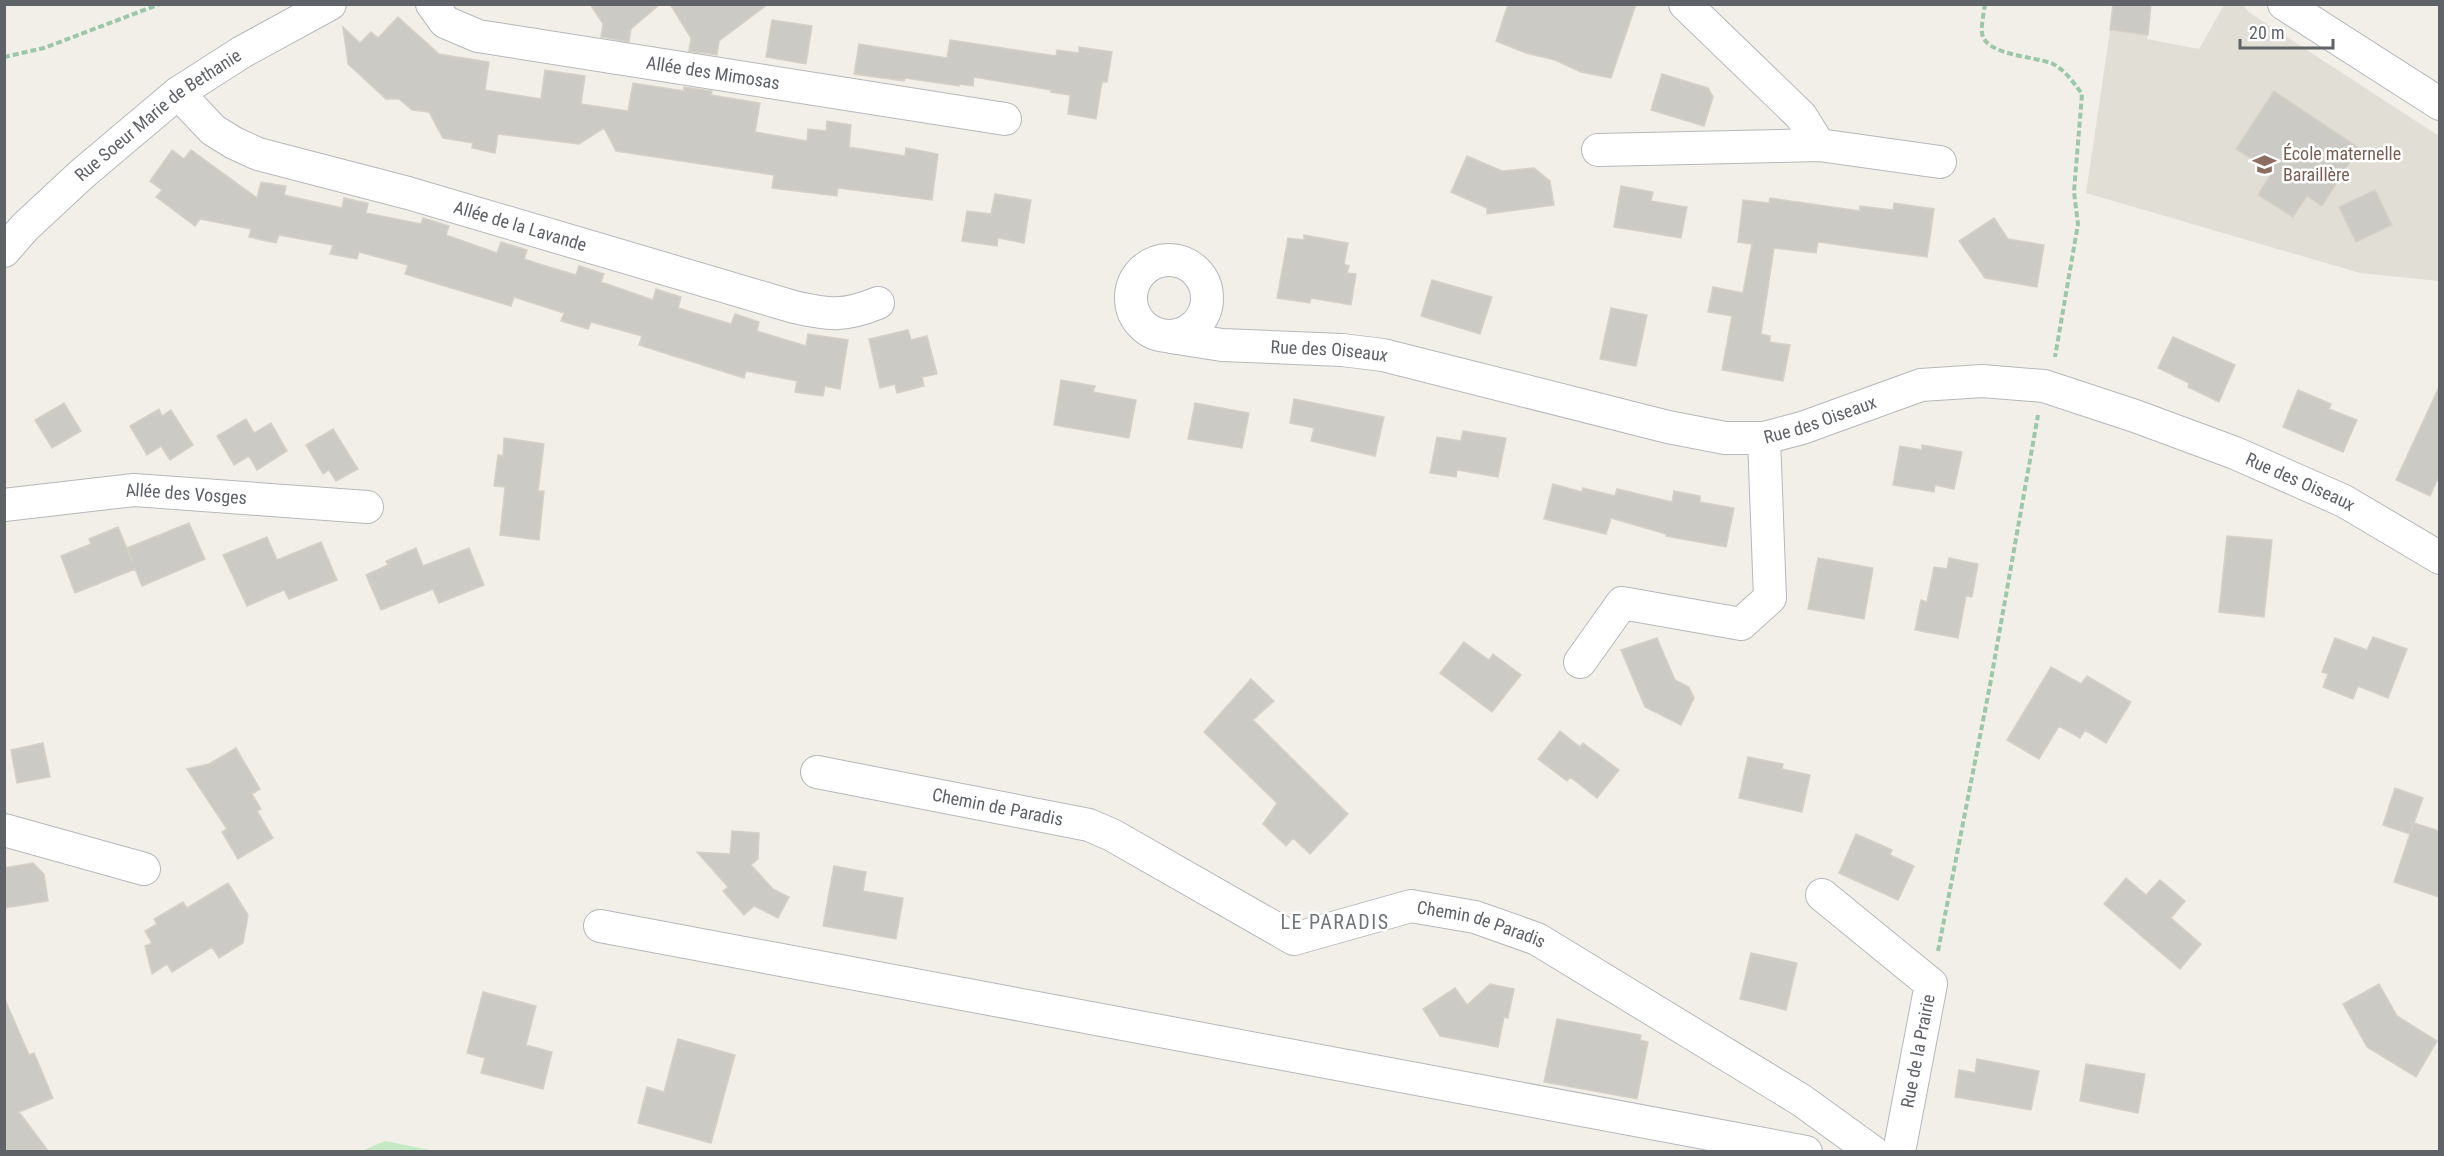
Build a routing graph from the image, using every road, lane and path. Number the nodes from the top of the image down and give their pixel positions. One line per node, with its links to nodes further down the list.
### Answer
1 (160, 4): 7 (path)
2 (330, 4): 8 (street, Rue Soeur Marie de Bethanie)
3 (432, 4): 10 (street, Allée des Mimosas)
4 (1685, 4): 11 (street)
5 (1985, 4): 17 (path)
6 (2284, 4): 9 (street)
7 (4, 57)
8 (178, 93): 14 (street, Rue Soeur Marie de Bethanie); 15 (street, Allée de la Lavande)
9 (2439, 104)
10 (1005, 118)
11 (1819, 145): 12 (street); 13 (street)
12 (1598, 150)
13 (1940, 162)
14 (4, 251)
15 (878, 303)
16 (1171, 337): 18 (street, Rue des Oiseaux)
17 (2044, 386): 18 (street, Rue des Oiseaux); 21 (street, Rue des Oiseaux); 28 (path)
18 (1764, 438): 22 (street)
19 (4, 505): 20 (street, Allée des Vosges)
20 (367, 507)
21 (2439, 558)
22 (1580, 662)
23 (817, 772): 30 (street, Chemin de Paradis)
24 (4, 830): 25 (street)
25 (144, 869)
26 (1822, 895): 28 (street, Rue de la Prairie)
27 (600, 926): 29 (street)
28 (1931, 984): 31 (street, Rue de la Prairie)
29 (1806, 1152)
30 (1873, 1152)
31 (1899, 1152)

